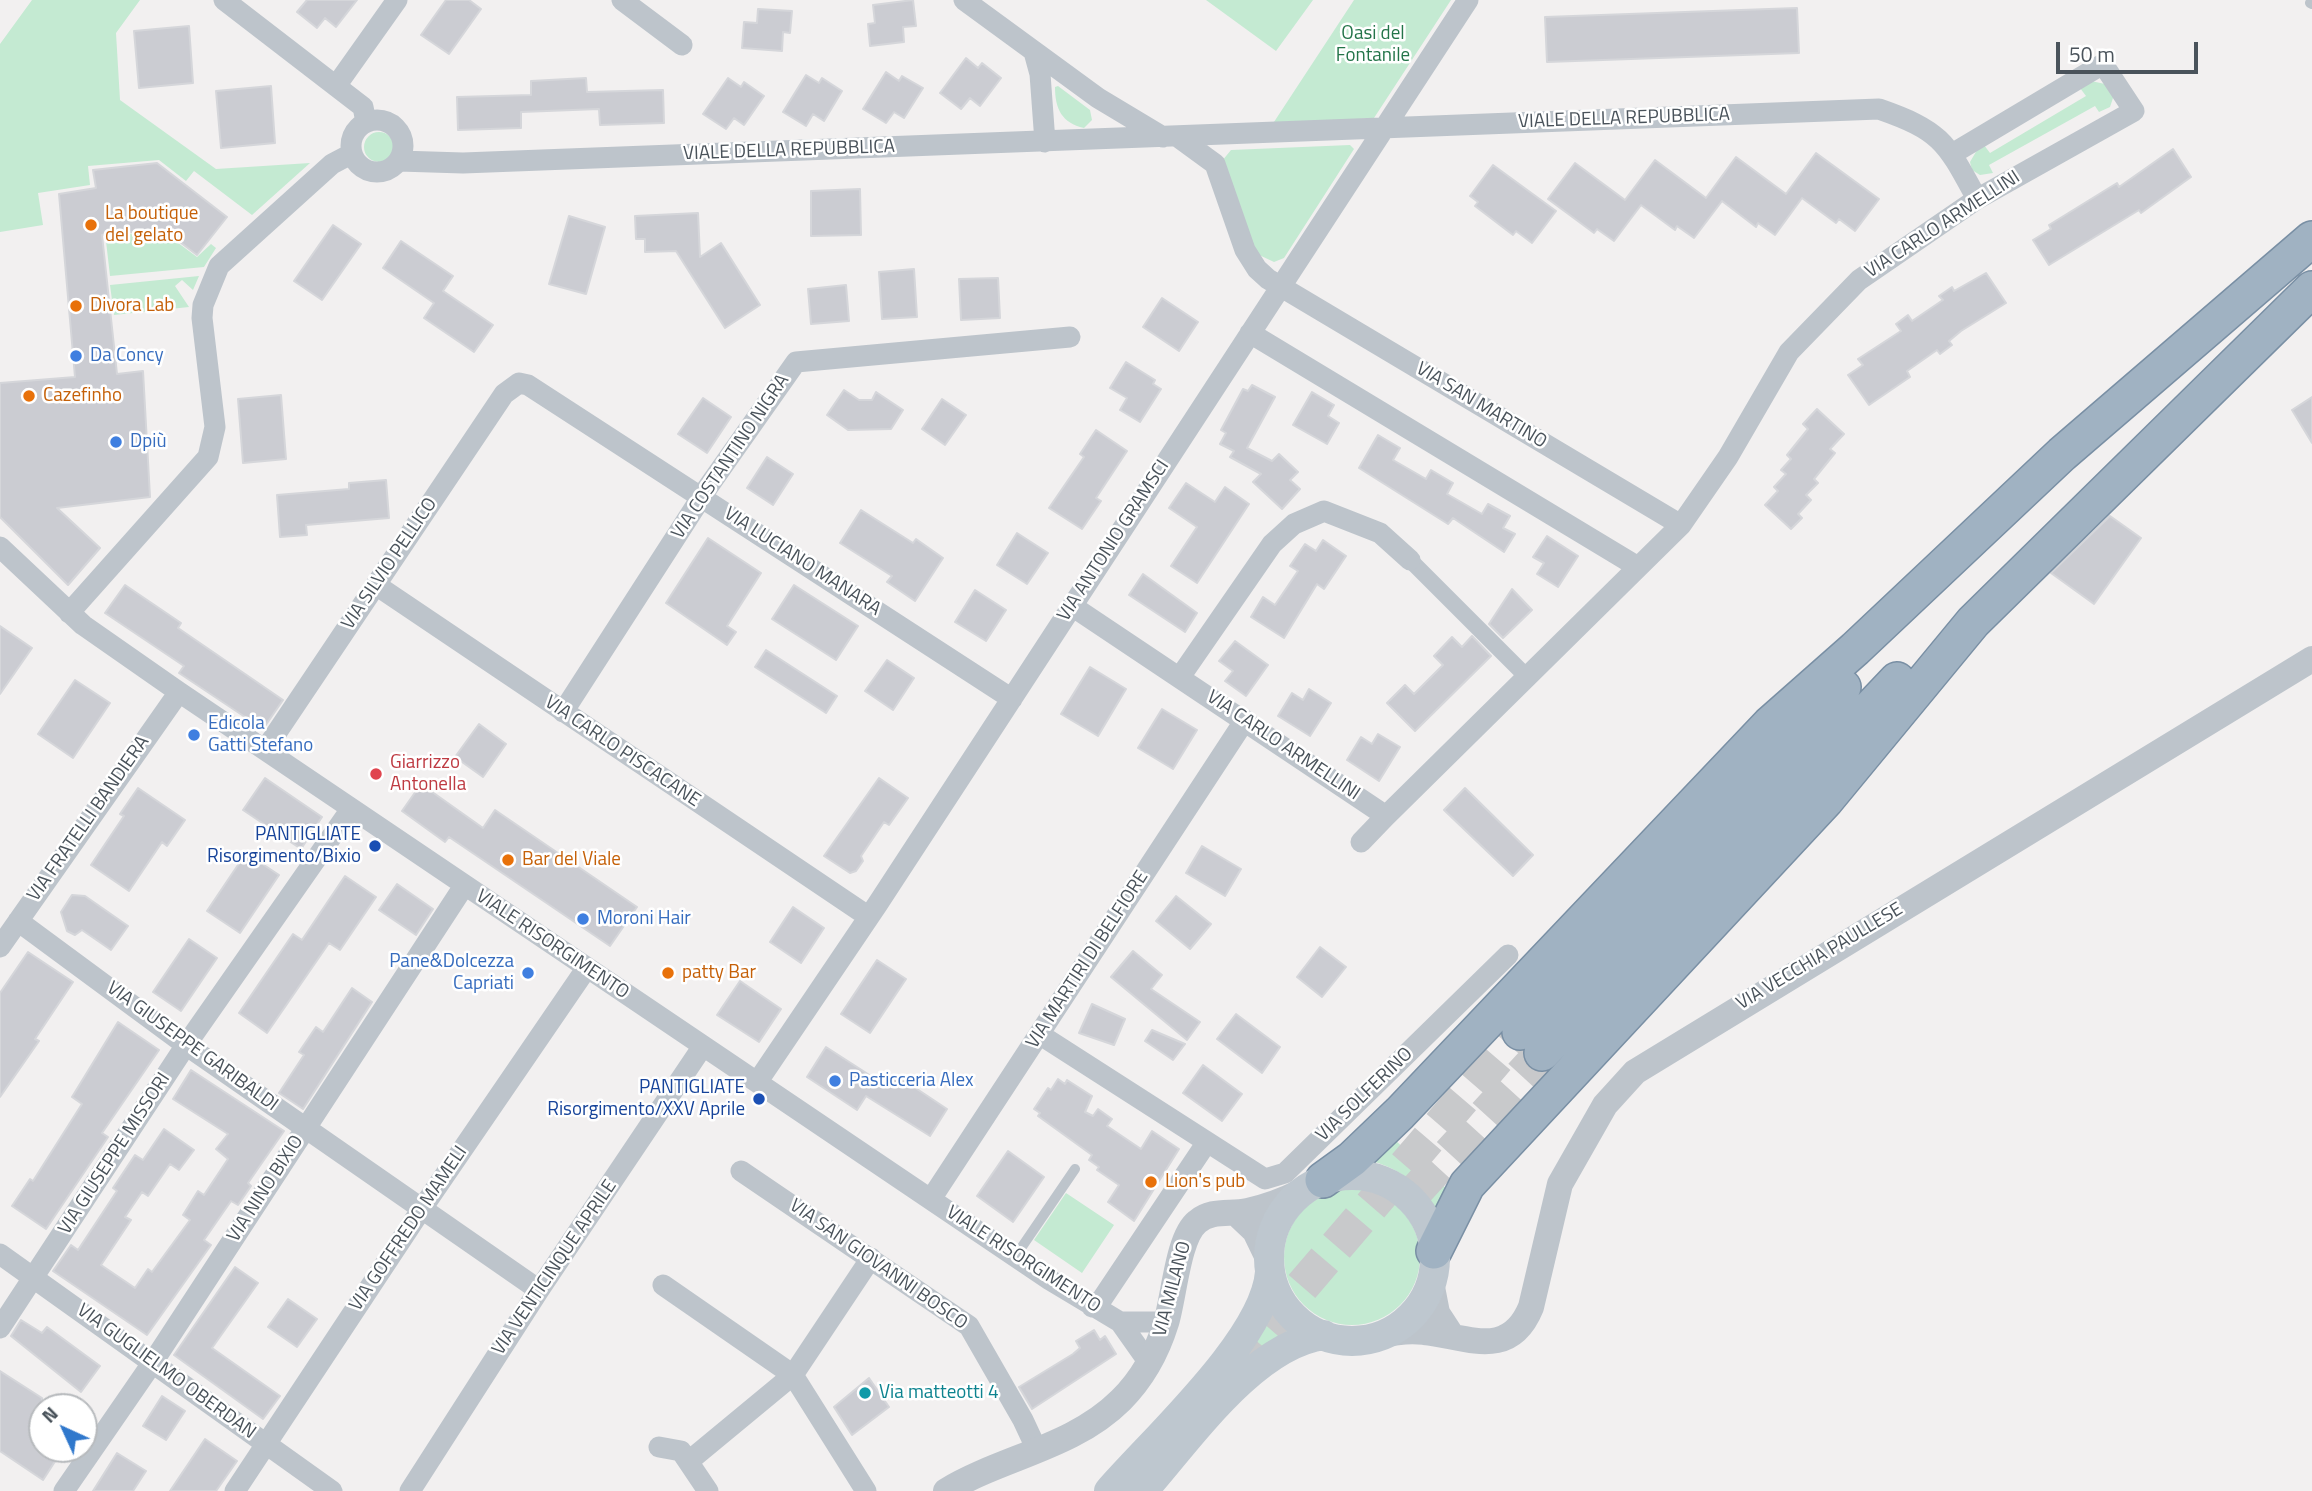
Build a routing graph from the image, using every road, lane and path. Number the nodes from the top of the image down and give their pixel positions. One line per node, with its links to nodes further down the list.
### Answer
1 (224, 0): 8 (street)
2 (397, 0): 8 (street)
3 (622, 0): 6 (street)
4 (964, 0): 7 (street)
5 (1468, 0): 11 (street, VIA ANTONIO GRAMSCI)
6 (682, 45)
7 (1034, 52): 9 (street); 15 (street)
8 (336, 86): 10 (street)
9 (1098, 97): 13 (street); 14 (street)
10 (366, 122): 16 (street); 18 (street)
11 (1383, 129): 12 (street, VIALE DELLA REPUBBLICA); 17 (street, VIALE DELLA REPUBBLICA); 23 (street, VIA ANTONIO GRAMSCI)
12 (1230, 135): 13 (street, VIALE DELLA REPUBBLICA); 19 (street)
13 (1171, 137): 14 (street, VIALE DELLA REPUBBLICA); 19 (street)
14 (1092, 140): 15 (street, VIALE DELLA REPUBBLICA)
15 (1045, 142): 18 (street, VIALE DELLA REPUBBLICA)
16 (351, 154): 18 (street); 36 (street)
17 (1952, 154): 20 (street, VIALE DELLA REPUBBLICA); 20 (street, VIA CARLO ARMELLINI)
18 (399, 161)
19 (1215, 164): 23 (street)
20 (1977, 199): 30 (street, VIA CARLO ARMELLINI)
21 (2312, 239): 25 (highway)
22 (2312, 282): 25 (highway)
23 (1282, 287): 26 (street, VIA ANTONIO GRAMSCI); 30 (street, VIA SAN MARTINO)
24 (2312, 289): 70 (highway)
25 (2204, 331): 62 (highway)
26 (1250, 333): 33 (street); 35 (street, VIA ANTONIO GRAMSCI)
27 (1070, 337): 29 (street, VIA COSTANTINO NIGRA)
28 (519, 383): 29 (street, VIA LUCIANO MANARA); 34 (street, VIA SILVIO PELLICO)
29 (702, 496): 41 (street, VIA LUCIANO MANARA); 42 (street, VIA COSTANTINO NIGRA)
30 (1681, 525): 33 (street, VIA CARLO ARMELLINI)
31 (0, 547): 36 (street, VIALE RISORGIMENTO)
32 (1410, 560): 38 (street); 39 (street)
33 (1638, 567): 39 (street, VIA CARLO ARMELLINI)
34 (376, 585): 42 (street, VIA CARLO PISCACANE); 44 (street, VIA SILVIO PELLICO)
35 (1072, 606): 38 (street, VIA CARLO ARMELLINI); 41 (street, VIA ANTONIO GRAMSCI)
36 (69, 613): 40 (street, VIALE RISORGIMENTO)
37 (2312, 659): 80 (street, VIA VECCHIA PAULLESE)
38 (1180, 677): 43 (street, VIA CARLO ARMELLINI)
39 (1527, 677): 46 (street, VIA CARLO ARMELLINI)
40 (178, 692): 44 (street, VIALE RISORGIMENTO); 50 (street, VIA FRATELLI BANDIERA)
41 (1012, 699): 49 (street, VIA ANTONIO GRAMSCI)
42 (563, 712): 49 (street, VIA CARLO PISCACANE)
43 (1245, 720): 46 (street, VIA CARLO ARMELLINI); 54 (street, VIA MARTIRI DI BELFIORE)
44 (265, 751): 45 (street, VIALE RISORGIMENTO)
45 (351, 809): 48 (street, VIALE RISORGIMENTO); 55 (street, VIA GIUSEPPE MISSORI)
46 (1386, 816): 47 (street, VIA CARLO ARMELLINI)
47 (1361, 842)
48 (464, 886): 53 (street, VIALE RISORGIMENTO); 58 (street, VIA NINO BIXIO)
49 (869, 917): 57 (street, VIA ANTONIO GRAMSCI)
50 (18, 921): 51 (street, VIA FRATELLI BANDIERA); 55 (street, VIA GIUSEPPE GARIBALDI)
51 (0, 947)
52 (1508, 956): 59 (street, VIA SOLFERINO)
53 (586, 969): 56 (street, VIALE RISORGIMENTO); 64 (street, VIA GOFFREDO MAMELI)
54 (1039, 1034): 59 (street, VIA SOLFERINO); 63 (street, VIA MARTIRI DI BELFIORE)
55 (186, 1045): 58 (street, VIA GIUSEPPE GARIBALDI); 71 (street, VIA GIUSEPPE MISSORI)
56 (703, 1046): 57 (street, VIALE RISORGIMENTO); 73 (street, VIA VENTICINQUE APRILE)
57 (758, 1081): 63 (street, VIALE RISORGIMENTO)
58 (306, 1128): 64 (street, VIA GIUSEPPE GARIBALDI); 81 (street, VIA NINO BIXIO)
59 (1207, 1142): 74 (street)
60 (1075, 1169): 67 (lane)
61 (741, 1171): 68 (street, VIA SAN GIOVANNI BOSCO)
62 (1313, 1185): 65 (street, VIA MILANO); 69 (main road); 70 (main road)
63 (931, 1199): 67 (street, VIALE RISORGIMENTO)
64 (421, 1210): 73 (street, VIA GIUSEPPE GARIBALDI); 84 (street, VIA GOFFREDO MAMELI)
65 (1236, 1213): 69 (street); 76 (street, VIA MILANO)
66 (0, 1254): 71 (street, VIA GUGLIELMO OBERDAN)
67 (1015, 1257): 74 (street, VIALE RISORGIMENTO)
68 (871, 1258): 83 (street); 86 (street, VIA SAN GIOVANNI BOSCO)
69 (1269, 1266): 78 (main road); 95 (main road)
70 (1433, 1266): 79 (main road); 80 (street)
71 (34, 1277): 77 (street, VIA GIUSEPPE MISSORI); 81 (street, VIA GUGLIELMO OBERDAN)
72 (663, 1285): 83 (street)
73 (540, 1290): 91 (street, VIA VENTICINQUE APRILE)
74 (1092, 1307): 75 (street, VIALE RISORGIMENTO)
75 (1120, 1322): 76 (street, VIALE RISORGIMENTO); 82 (street, VIALE RISORGIMENTO)
76 (1167, 1322): 82 (street, VIA MILANO)
77 (0, 1328)
78 (1324, 1335): 79 (main road); 96 (main road)
79 (1380, 1335): 80 (street, VIA VECCHIA PAULLESE)
80 (1452, 1336)
81 (153, 1362): 84 (street, VIA GUGLIELMO OBERDAN); 88 (street, VIA NINO BIXIO)
82 (1149, 1363): 86 (street, VIA MILANO)
83 (793, 1375): 87 (street); 93 (street)
84 (268, 1444): 89 (street, VIA GOFFREDO MAMELI); 90 (street, VIA GUGLIELMO OBERDAN)
85 (659, 1447): 87 (street)
86 (1037, 1450): 94 (street, VIA MILANO)
87 (689, 1461): 92 (street)
88 (64, 1491)
89 (235, 1491)
90 (332, 1491)
91 (410, 1491)
92 (708, 1491)
93 (866, 1491)
94 (946, 1491)
95 (1109, 1491)
96 (1143, 1491)

